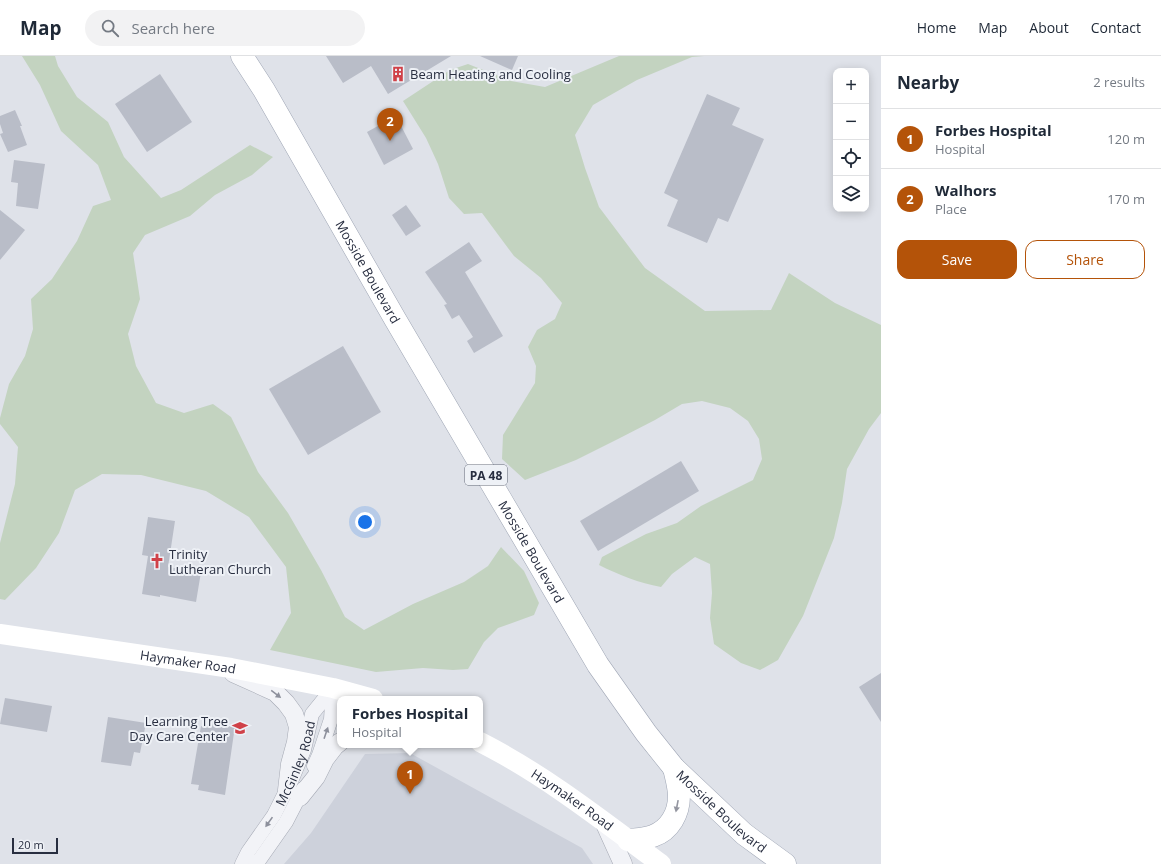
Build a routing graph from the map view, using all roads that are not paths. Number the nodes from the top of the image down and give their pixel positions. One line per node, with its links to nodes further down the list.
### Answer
1 (242, 56): 8 (main road, Mosside Boulevard / PA 48)
2 (0, 634): 3 (main road, Haymaker Road)
3 (216, 666): 4 (main road, Haymaker Road); 9 (street, one-way to 9)
4 (333, 688): 5 (main road, Haymaker Road); 9 (street, McGinley Road, one-way to 4); 9 (street, McGinley Road)
5 (362, 696)
6 (337, 744): 9 (street)
7 (483, 744): 10 (main road, Haymaker Road)
8 (674, 768): 11 (main road, one-way to 11); 16 (main road, Mosside Boulevard / PA 48)
9 (293, 793): 12 (street, McGinley Road, one-way to 12); 13 (street, McGinley Road)
10 (604, 822): 11 (main road, Haymaker Road); 14 (street)
11 (628, 840): 15 (main road, Haymaker Road)
12 (242, 864)
13 (255, 864)
14 (623, 864)
15 (661, 864)
16 (785, 864)

